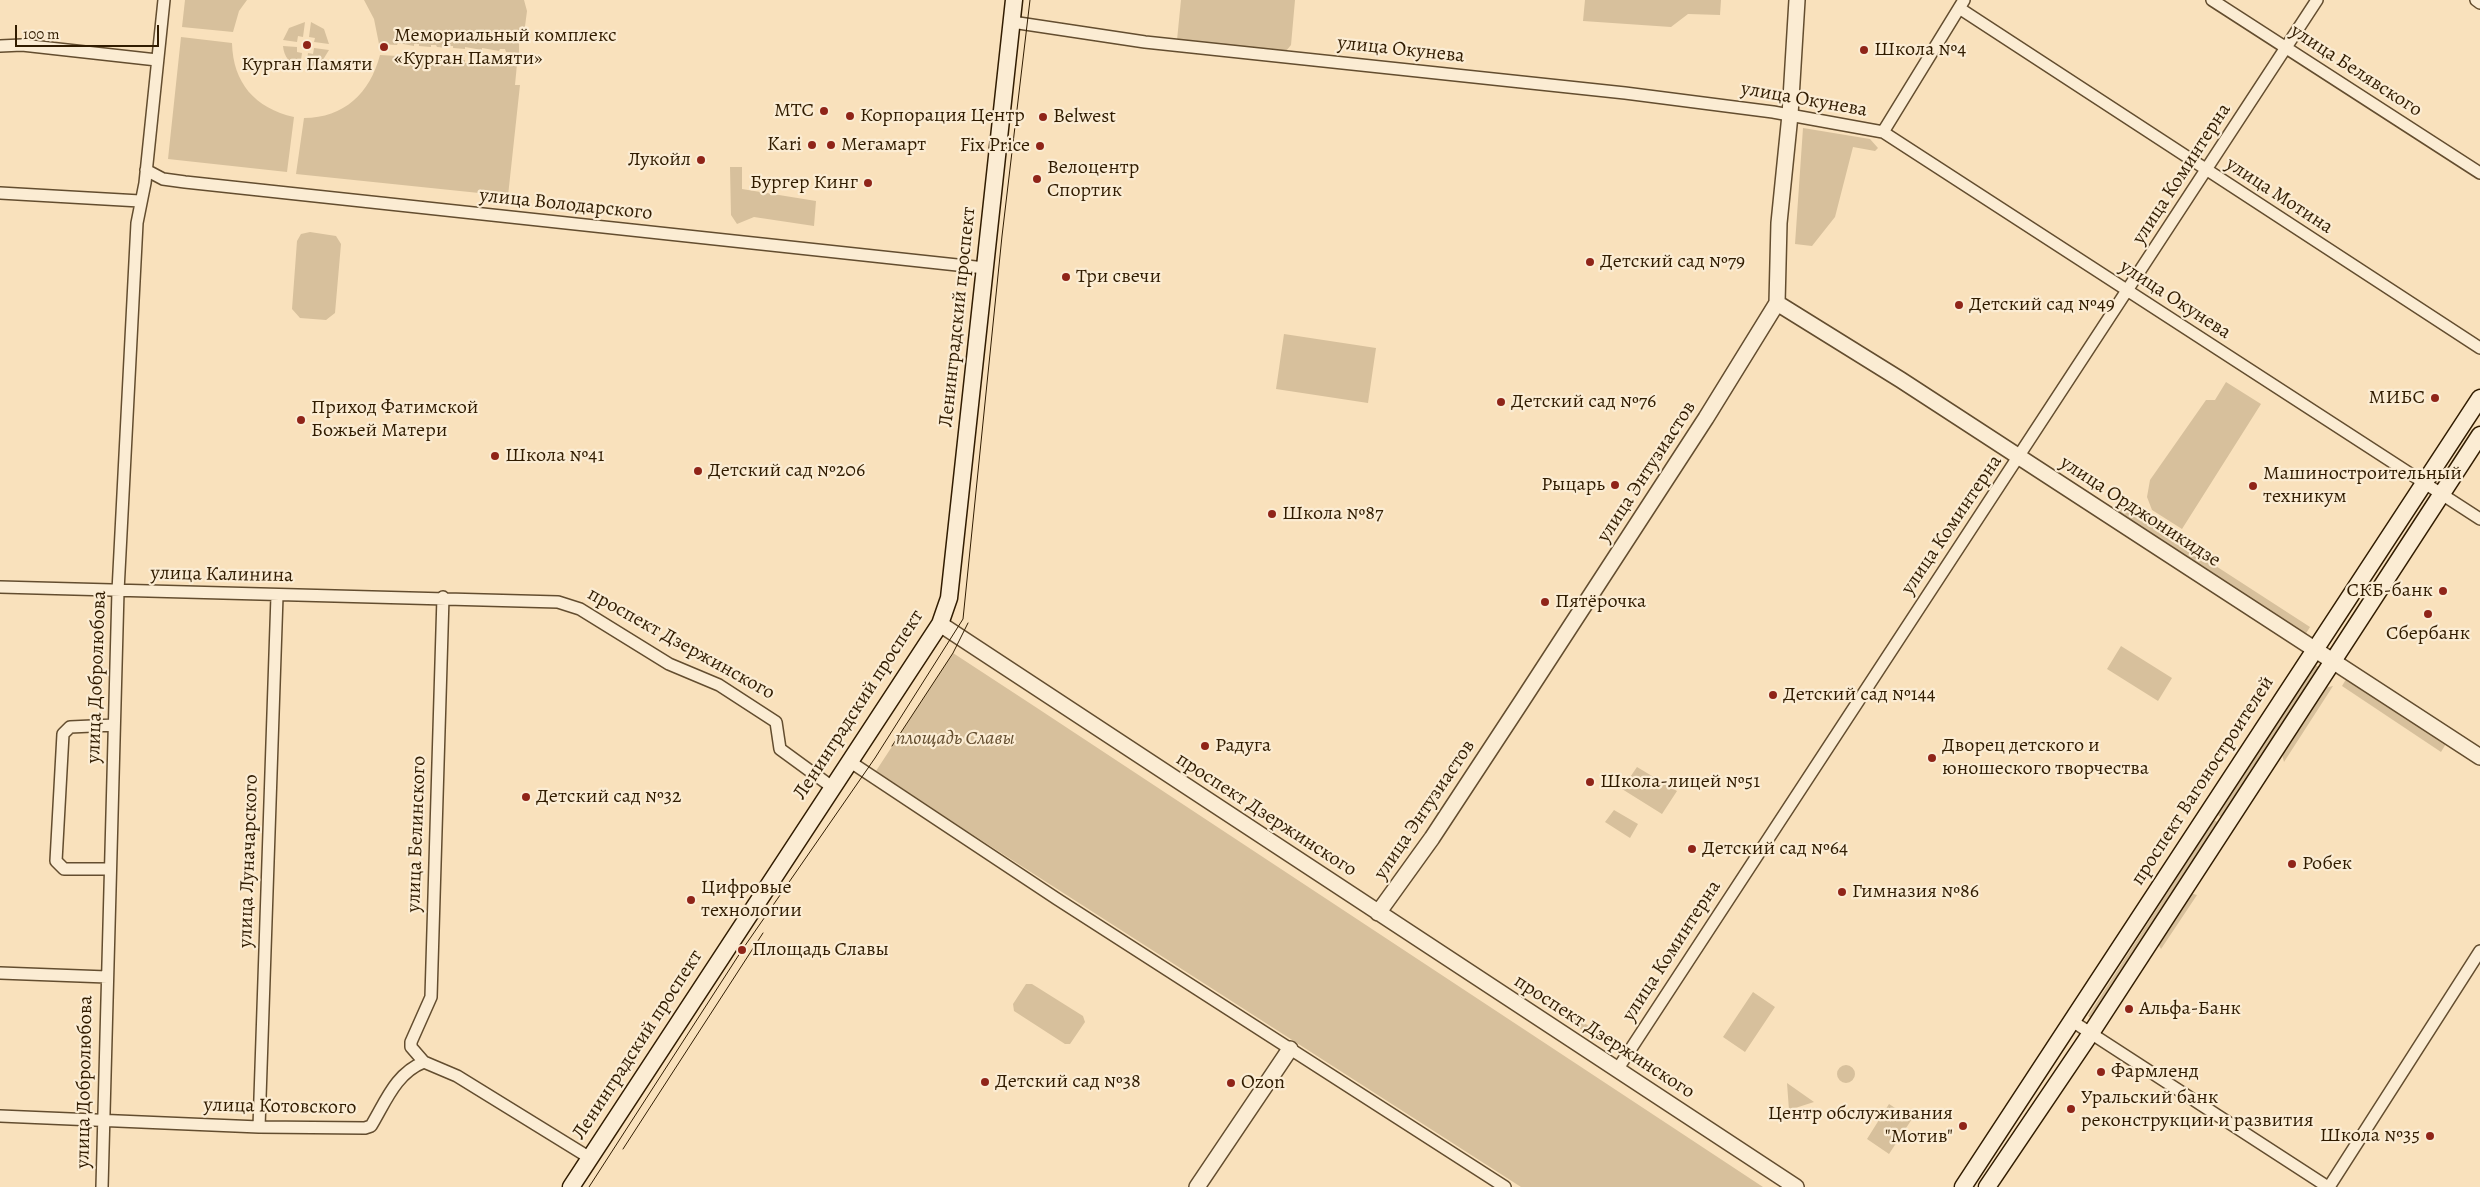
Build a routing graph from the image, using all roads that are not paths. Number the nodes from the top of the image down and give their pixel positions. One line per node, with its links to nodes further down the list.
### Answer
1 (164, 0): 12 (street, улица Добролюбова)
2 (1014, 0): 9 (main road, Ленинградский проспект)
3 (1796, 0): 13 (street)
4 (2212, 0): 11 (street, улица Белявского)
5 (2317, 0): 11 (street, улица Коминтерна)
6 (2476, 0): 7 (street)
7 (2480, 2)
8 (1962, 4): 14 (street); 16 (street, улица Мотина)
9 (1012, 22): 13 (street, улица Окунева); 20 (main road, Ленинградский проспект)
10 (0, 46): 12 (street)
11 (2286, 48): 16 (street, улица Коминтерна); 17 (street, улица Белявского)
12 (157, 60): 15 (street, улица Добролюбова)
13 (1790, 115): 14 (street, улица Окунева); 22 (street)
14 (1883, 132): 21 (street, улица Окунева)
15 (146, 170): 19 (street, улица Добролюбова); 20 (street, улица Володарского)
16 (2206, 170): 21 (street, улица Коминтерна); 23 (street, улица Мотина)
17 (2480, 173)
18 (0, 194): 19 (street)
19 (140, 201): 31 (street, улица Добролюбова)
20 (984, 268): 34 (main road, Ленинградский проспект)
21 (2128, 292): 26 (street, улица Коминтерна); 27 (street, улица Окунева)
22 (1778, 303): 26 (street, улица Орджоникидзе); 42 (street, улица Энтузиастов)
23 (2480, 348)
24 (2480, 398): 27 (main road, проспект Вагоностроителей)
25 (2480, 436): 28 (main road)
26 (2020, 457): 35 (street, улица Орджоникидзе); 50 (street, улица Коминтерна)
27 (2423, 482): 28 (street, улица Окунева); 35 (main road, проспект Вагоностроителей)
28 (2442, 494): 29 (street, улица Окунева); 36 (main road)
29 (2480, 519)
30 (0, 587): 31 (street, улица Калинина)
31 (118, 591): 32 (street, улица Калинина); 37 (street, улица Добролюбова)
32 (277, 596): 33 (street, улица Калинина); 53 (street, улица Луначарского)
33 (443, 597): 40 (street, проспект Дзержинского); 49 (street, улица Белинского)
34 (940, 624): 39 (main road, Ленинградский проспект); 42 (street, проспект Дзержинского)
35 (2314, 650): 36 (street, улица Орджоникидзе); 46 (main road, проспект Вагоностроителей)
36 (2333, 662): 38 (street, улица Орджоникидзе); 47 (main road)
37 (114, 725): 41 (street, улица Добролюбова); 41 (street)
38 (2480, 758)
39 (849, 761): 40 (main road, Ленинградский проспект); 48 (street)
40 (832, 787): 54 (main road, Ленинградский проспект)
41 (110, 869): 45 (street, улица Добролюбова)
42 (1378, 913): 50 (street, проспект Дзержинского)
43 (2480, 951): 62 (street)
44 (0, 973): 45 (street)
45 (107, 977): 52 (street, улица Добролюбова)
46 (2072, 1021): 47 (street); 60 (main road, проспект Вагоностроителей)
47 (2091, 1033): 61 (main road); 62 (street)
48 (1290, 1048): 57 (street); 58 (street)
49 (424, 1062): 53 (street, улица Котовского); 54 (street)
50 (1617, 1070): 59 (street, проспект Дзержинского)
51 (0, 1116): 52 (street, улица Котовского)
52 (103, 1119): 53 (street, улица Котовского); 55 (street, улица Добролюбова)
53 (259, 1127)
54 (590, 1158): 56 (main road, Ленинградский проспект)
55 (102, 1187)
56 (571, 1187)
57 (1197, 1187)
58 (1505, 1187)
59 (1796, 1187)
60 (1963, 1187)
61 (1987, 1187)
62 (2329, 1187)

